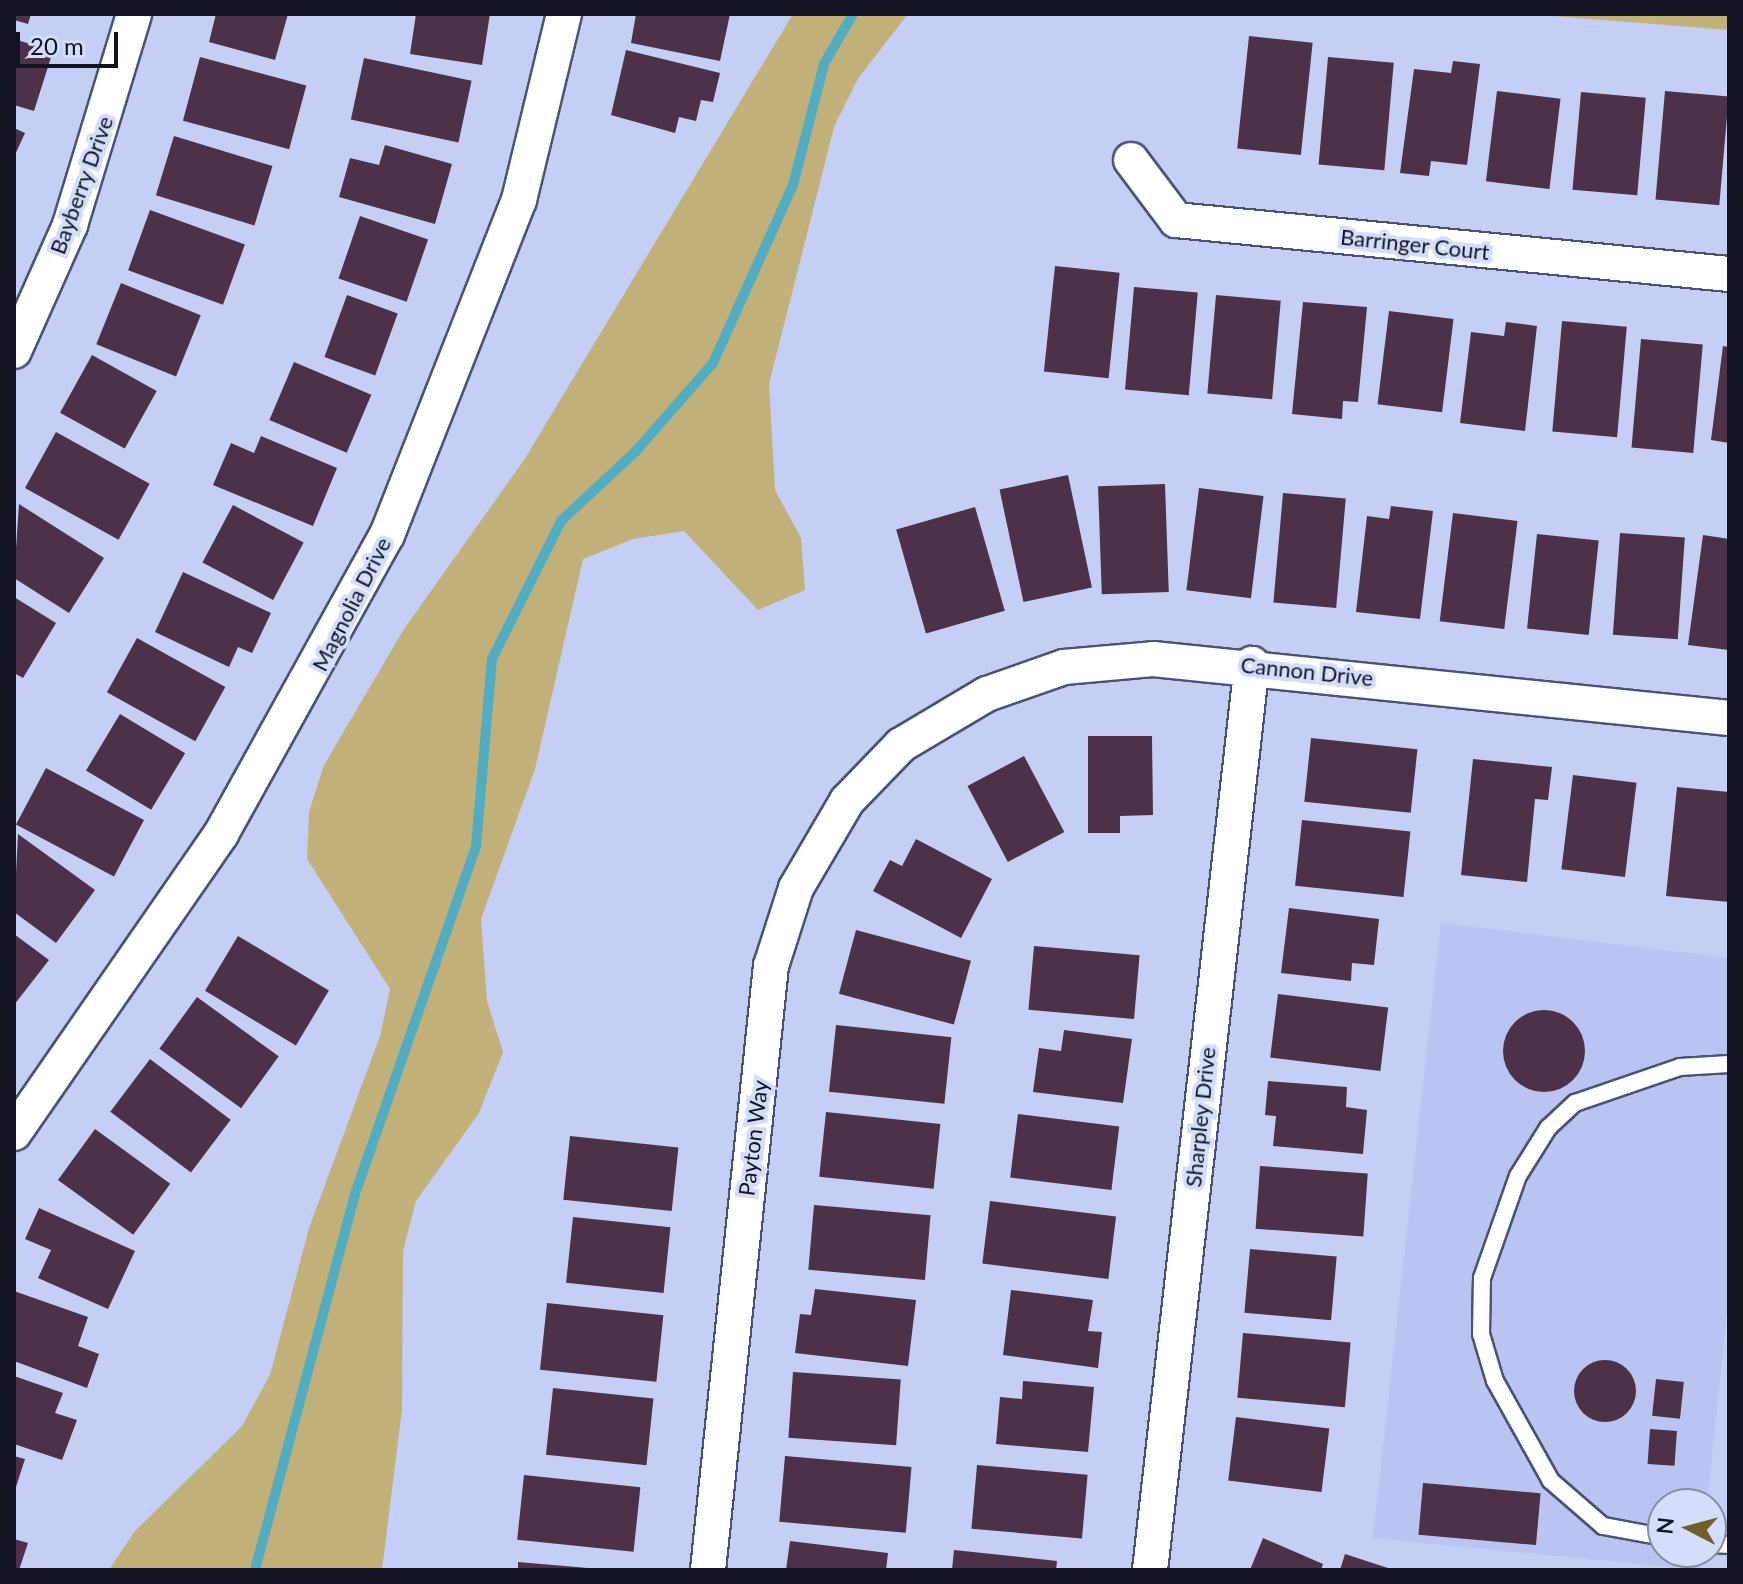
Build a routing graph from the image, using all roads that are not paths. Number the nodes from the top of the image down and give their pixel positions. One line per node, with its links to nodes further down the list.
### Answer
1 (134, 14): 5 (street, Bayberry Drive)
2 (564, 14): 10 (street, Magnolia Drive)
3 (1131, 160): 4 (street, Barringer Court)
4 (1729, 274)
5 (14, 351)
6 (1252, 664): 7 (street, Cannon Drive); 8 (street, Cannon Drive); 13 (street, Sharpley Drive)
7 (1729, 718)
8 (901, 745): 12 (street, Payton Way)
9 (1729, 1064): 11 (lane)
10 (14, 1133)
11 (1647, 1534)
12 (708, 1570)
13 (1150, 1570)

